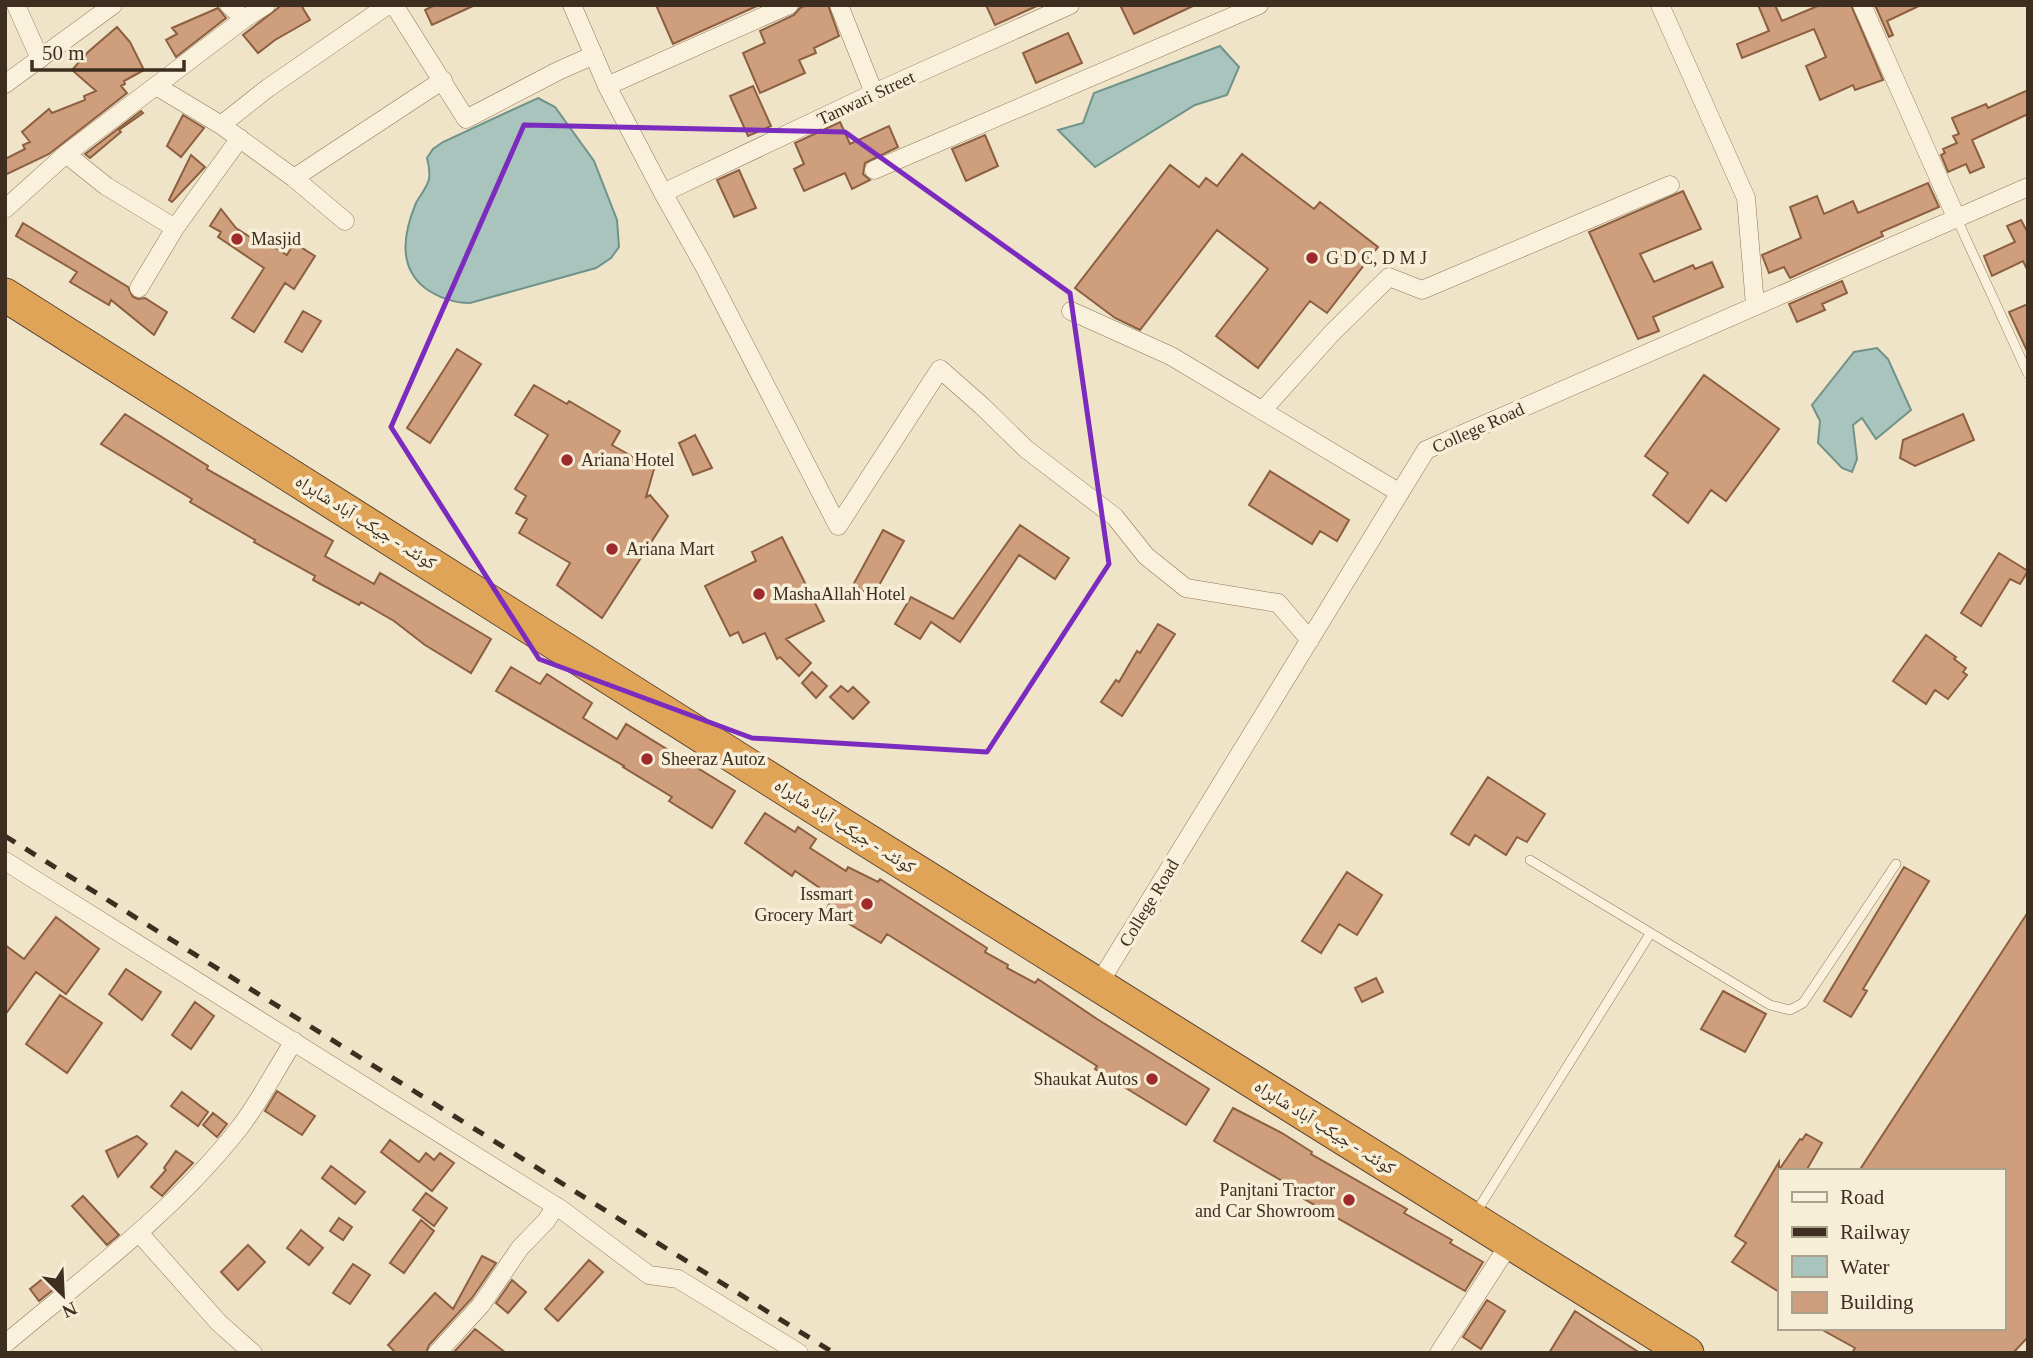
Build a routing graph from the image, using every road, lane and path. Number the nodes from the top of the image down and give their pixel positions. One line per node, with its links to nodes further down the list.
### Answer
1 (16, 5): 16 (street)
2 (113, 5): 16 (street)
3 (229, 5): 14 (street)
4 (266, 5): 14 (street)
5 (388, 5): 22 (street)
6 (394, 5): 17 (street)
7 (572, 5): 15 (street)
8 (789, 5): 19 (street)
9 (839, 5): 21 (street)
10 (1070, 5): 21 (street, Tanwari Street)
11 (1259, 5): 25 (street)
12 (1660, 5): 36 (street)
13 (1862, 5): 31 (street)
14 (244, 19): 20 (street)
15 (594, 55): 17 (street); 19 (street)
16 (40, 59): 18 (street)
17 (443, 80): 26 (street)
18 (5, 84)
19 (607, 86): 29 (street)
20 (158, 87): 22 (street); 24 (street)
21 (874, 93): 29 (street, Tanwari Street)
22 (221, 125): 23 (street)
23 (240, 138): 26 (street); 33 (street)
24 (66, 155): 30 (street); 33 (street)
25 (874, 170)
26 (294, 178): 32 (street)
27 (1670, 185): 39 (street)
28 (2028, 187): 31 (street, College Road)
29 (663, 193): 41 (street)
30 (5, 209)
31 (1956, 217): 36 (street, College Road); 38 (lane)
32 (345, 221)
33 (175, 228): 34 (street)
34 (139, 288)
35 (5, 295): 46 (highway, کوئٹہ - جیکب آباد شاہراہ)
36 (1755, 305): 40 (street, College Road)
37 (1071, 311): 39 (street)
38 (2028, 374)
39 (1262, 411): 40 (street)
40 (1400, 493): 41 (street, College Road)
41 (1310, 640): 46 (street, College Road)
42 (1530, 860): 45 (lane)
43 (5, 861): 47 (street)
44 (1896, 864): 45 (lane)
45 (1650, 934): 49 (lane)
46 (1098, 985): 49 (highway, کوئٹہ - جیکب آباد شاہراہ)
47 (294, 1041): 48 (street); 50 (street)
48 (556, 1206): 55 (street); 56 (street)
49 (1472, 1219): 51 (highway, کوئٹہ - جیکب آباد شاہراہ)
50 (140, 1234): 52 (street); 54 (street)
51 (1510, 1243): 53 (highway, کوئٹہ - جیکب آباد شاہراہ); 57 (street)
52 (5, 1344)
53 (1681, 1351)
54 (253, 1353)
55 (438, 1353)
56 (799, 1353)
57 (1439, 1353)

